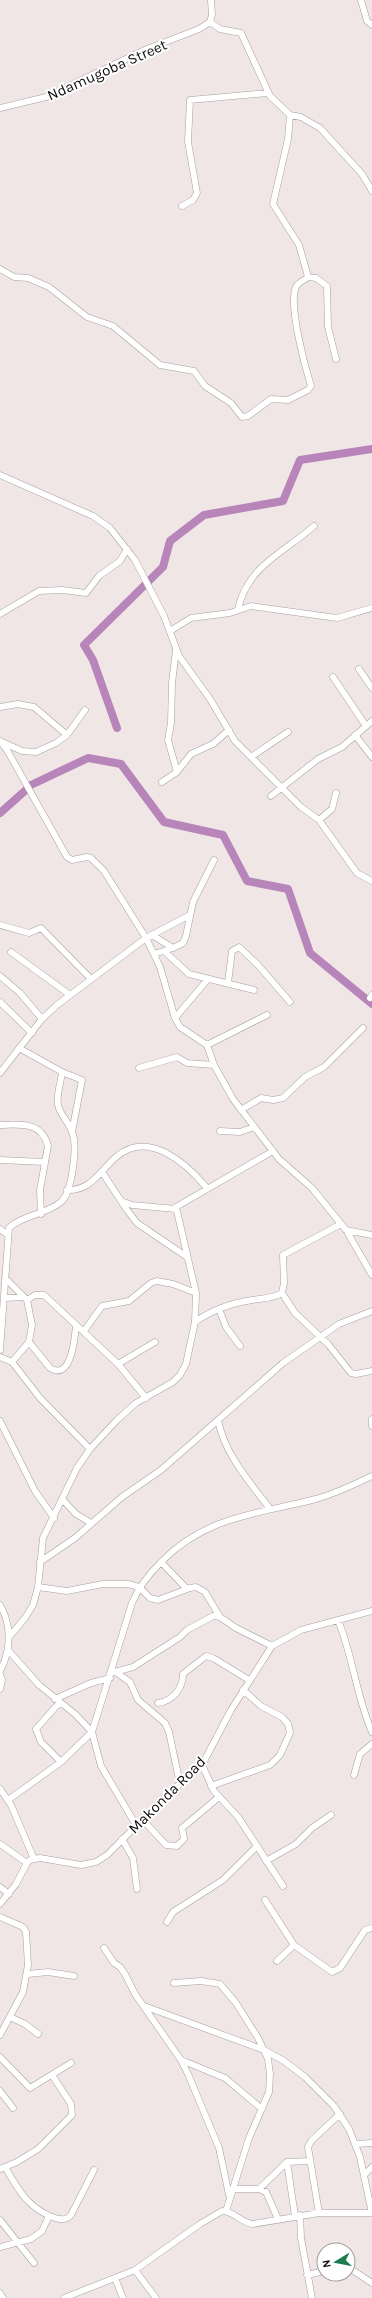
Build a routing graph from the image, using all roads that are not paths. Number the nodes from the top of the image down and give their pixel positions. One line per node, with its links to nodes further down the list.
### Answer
1 (211, 0): 3 (street)
2 (361, 0): 4 (street)
3 (210, 22): 5 (street); 6 (street, Ndamugoba Street)
4 (372, 25)
5 (268, 93): 7 (street); 9 (street)
6 (0, 108)
7 (290, 115): 8 (street); 11 (street)
8 (372, 191)
9 (182, 206)
10 (0, 269): 11 (street)
11 (308, 277): 12 (street)
12 (336, 359)
13 (0, 475): 15 (street)
14 (314, 526): 17 (street)
15 (127, 549): 18 (street); 19 (street)
16 (372, 608): 17 (street)
17 (238, 609): 19 (street)
18 (0, 614)
19 (170, 631): 20 (street)
20 (177, 648): 28 (street); 35 (street)
21 (359, 669): 23 (street)
22 (334, 677): 27 (street)
23 (372, 688)
24 (0, 707): 30 (street)
25 (85, 710): 30 (street)
26 (372, 721): 27 (street)
27 (366, 726): 31 (street)
28 (229, 730): 33 (street); 35 (street)
29 (288, 732): 33 (street)
30 (67, 735): 32 (street)
31 (355, 735): 34 (street); 37 (street)
32 (0, 741): 45 (street)
33 (251, 757): 37 (street)
34 (372, 757)
35 (177, 772): 36 (street)
36 (162, 782)
37 (283, 787): 39 (street); 40 (street)
38 (336, 793): 40 (street)
39 (271, 796)
40 (318, 820): 42 (street)
41 (214, 860): 43 (street)
42 (372, 881)
43 (190, 914): 45 (street); 46 (street)
44 (0, 925): 51 (street)
45 (149, 936): 46 (street); 49 (street); 51 (street)
46 (173, 948): 47 (street)
47 (164, 951): 49 (street); 52 (street)
48 (11, 952): 55 (street)
49 (154, 954): 59 (street)
50 (0, 976): 60 (street)
51 (91, 979): 55 (street)
52 (208, 979): 53 (street); 59 (street)
53 (228, 983): 54 (street); 57 (street)
54 (254, 990)
55 (70, 995): 60 (street)
56 (0, 1002): 62 (street)
57 (290, 1002)
58 (267, 1015): 63 (street)
59 (175, 1018): 63 (street)
60 (42, 1019): 62 (street)
61 (363, 1028): 71 (street)
62 (32, 1033): 64 (street)
63 (207, 1046): 67 (street)
64 (19, 1048): 66 (street); 69 (street)
65 (0, 1060): 66 (street)
66 (8, 1061): 70 (street)
67 (214, 1065): 68 (street); 71 (street)
68 (139, 1068)
69 (62, 1072): 75 (street); 75 (street)
70 (0, 1073)
71 (241, 1110): 73 (street)
72 (0, 1125): 78 (street)
73 (254, 1128): 74 (street); 76 (street)
74 (220, 1131)
75 (72, 1132): 81 (street)
76 (273, 1151): 80 (street); 85 (street)
77 (0, 1160): 78 (street)
78 (45, 1162): 84 (street)
79 (102, 1172): 80 (street); 81 (street); 82 (street)
80 (207, 1188): 83 (street)
81 (67, 1190): 84 (street)
82 (121, 1201): 83 (street); 90 (street)
83 (176, 1209): 90 (street)
84 (41, 1214): 88 (street)
85 (339, 1225): 87 (street); 93 (street)
86 (0, 1229): 88 (street)
87 (346, 1230): 89 (street); 91 (street)
88 (8, 1235): 92 (street)
89 (372, 1235)
90 (187, 1257): 94 (street)
91 (372, 1275)
92 (3, 1282): 95 (street); 96 (street)
93 (282, 1292): 97 (street); 102 (street)
94 (196, 1293): 99 (street); 101 (street)
95 (5, 1298): 96 (street); 106 (street)
96 (26, 1298): 100 (street); 103 (street)
97 (219, 1309): 99 (street); 105 (street)
98 (372, 1311): 102 (street)
99 (195, 1322): 111 (street)
100 (76, 1325): 101 (street); 103 (street)
101 (84, 1330): 109 (street)
102 (320, 1337): 110 (street); 114 (street)
103 (29, 1342): 108 (street)
104 (155, 1342): 109 (street)
105 (240, 1346)
106 (0, 1350)
107 (0, 1356): 108 (street)
108 (12, 1362): 116 (street)
109 (118, 1364): 111 (street)
110 (372, 1372)
111 (146, 1398): 116 (street)
112 (372, 1419): 115 (street)
113 (0, 1420): 120 (street)
114 (218, 1420): 119 (street); 121 (street)
115 (372, 1426)
116 (90, 1450): 118 (street)
117 (372, 1476): 119 (street)
118 (63, 1500): 120 (street); 121 (street)
119 (270, 1509): 123 (street)
120 (54, 1518): 122 (street)
121 (91, 1523): 122 (street)
122 (40, 1562): 124 (street)
123 (161, 1562): 125 (street); 126 (street)
124 (38, 1587): 125 (street); 131 (street)
125 (139, 1587): 126 (street); 135 (street)
126 (187, 1589): 129 (street)
127 (0, 1605): 131 (street)
128 (372, 1611): 130 (street, Makonda Road)
129 (220, 1617): 132 (street); 135 (street)
130 (338, 1620): 132 (street, Makonda Road); 142 (street)
131 (9, 1637): 133 (street)
132 (272, 1646): 136 (street, Makonda Road)
133 (8, 1650): 134 (street); 139 (street)
134 (0, 1672): 137 (street)
135 (113, 1675): 139 (street); 141 (street); 147 (street)
136 (249, 1680): 138 (street, Makonda Road); 140 (street)
137 (0, 1689)
138 (243, 1690): 145 (street, Makonda Road); 148 (street)
139 (58, 1700): 141 (street); 144 (street)
140 (158, 1703)
141 (92, 1732): 144 (street); 154 (street)
142 (372, 1732)
143 (372, 1744): 146 (street)
144 (61, 1762): 151 (street)
145 (202, 1765): 147 (street, Makonda Road); 148 (street)
146 (354, 1775)
147 (180, 1784): 153 (street, Makonda Road)
148 (211, 1786): 150 (street)
149 (0, 1789): 151 (street)
150 (219, 1797): 153 (street); 157 (street)
151 (8, 1800): 158 (street)
152 (331, 1815): 159 (street)
153 (142, 1819): 154 (street, Makonda Road)
154 (136, 1825): 155 (street, Makonda Road)
155 (122, 1839): 158 (street, Makonda Road); 163 (street)
156 (0, 1844): 160 (street)
157 (256, 1847): 159 (street); 168 (street)
158 (34, 1859): 160 (street)
159 (266, 1861): 162 (street)
160 (27, 1863): 164 (street)
161 (0, 1886): 164 (street)
162 (283, 1886)
163 (137, 1890)
164 (9, 1894): 166 (street)
165 (265, 1900): 170 (street)
166 (0, 1904)
167 (0, 1917): 173 (street)
168 (167, 1922)
169 (372, 1928): 170 (street)
170 (294, 1944): 172 (street)
171 (104, 1948): 176 (street)
172 (277, 1961)
173 (28, 1974): 174 (street); 177 (street)
174 (74, 1976)
175 (174, 1983): 180 (street)
176 (144, 2006): 180 (street); 182 (street)
177 (10, 2017): 178 (street); 179 (street)
178 (38, 2034)
179 (0, 2035)
180 (264, 2050): 187 (street); 188 (street)
181 (0, 2057): 184 (street)
182 (181, 2060): 187 (street); 199 (street)
183 (71, 2063): 184 (street)
184 (52, 2075): 194 (street)
185 (0, 2091): 186 (street)
186 (13, 2108)
187 (262, 2109): 198 (street)
188 (340, 2114): 190 (street); 191 (street)
189 (372, 2143): 190 (street)
190 (356, 2144): 196 (street)
191 (310, 2161): 192 (street); 201 (street)
192 (287, 2162): 197 (street); 204 (street)
193 (372, 2167): 196 (street)
194 (3, 2168): 203 (street)
195 (94, 2170): 203 (street)
196 (364, 2175): 202 (street)
197 (259, 2189): 198 (street); 205 (street)
198 (232, 2190): 199 (street)
199 (229, 2197): 200 (street)
200 (226, 2211): 205 (street); 210 (street)
201 (319, 2213): 202 (street); 204 (street)
202 (372, 2213)
203 (49, 2216): 207 (street)
204 (298, 2216): 205 (street); 213 (street)
205 (278, 2219)
206 (0, 2220): 207 (street)
207 (16, 2243): 208 (street); 209 (street)
208 (0, 2247)
209 (34, 2263)
210 (135, 2270): 214 (street); 220 (street)
211 (356, 2272): 215 (street)
212 (316, 2273): 213 (street)
213 (307, 2275): 221 (street)
214 (115, 2278): 218 (street); 219 (street)
215 (372, 2283)
216 (0, 2293): 217 (street)
217 (3, 2298)
218 (64, 2298)
219 (123, 2298)
220 (156, 2298)
221 (312, 2298)

